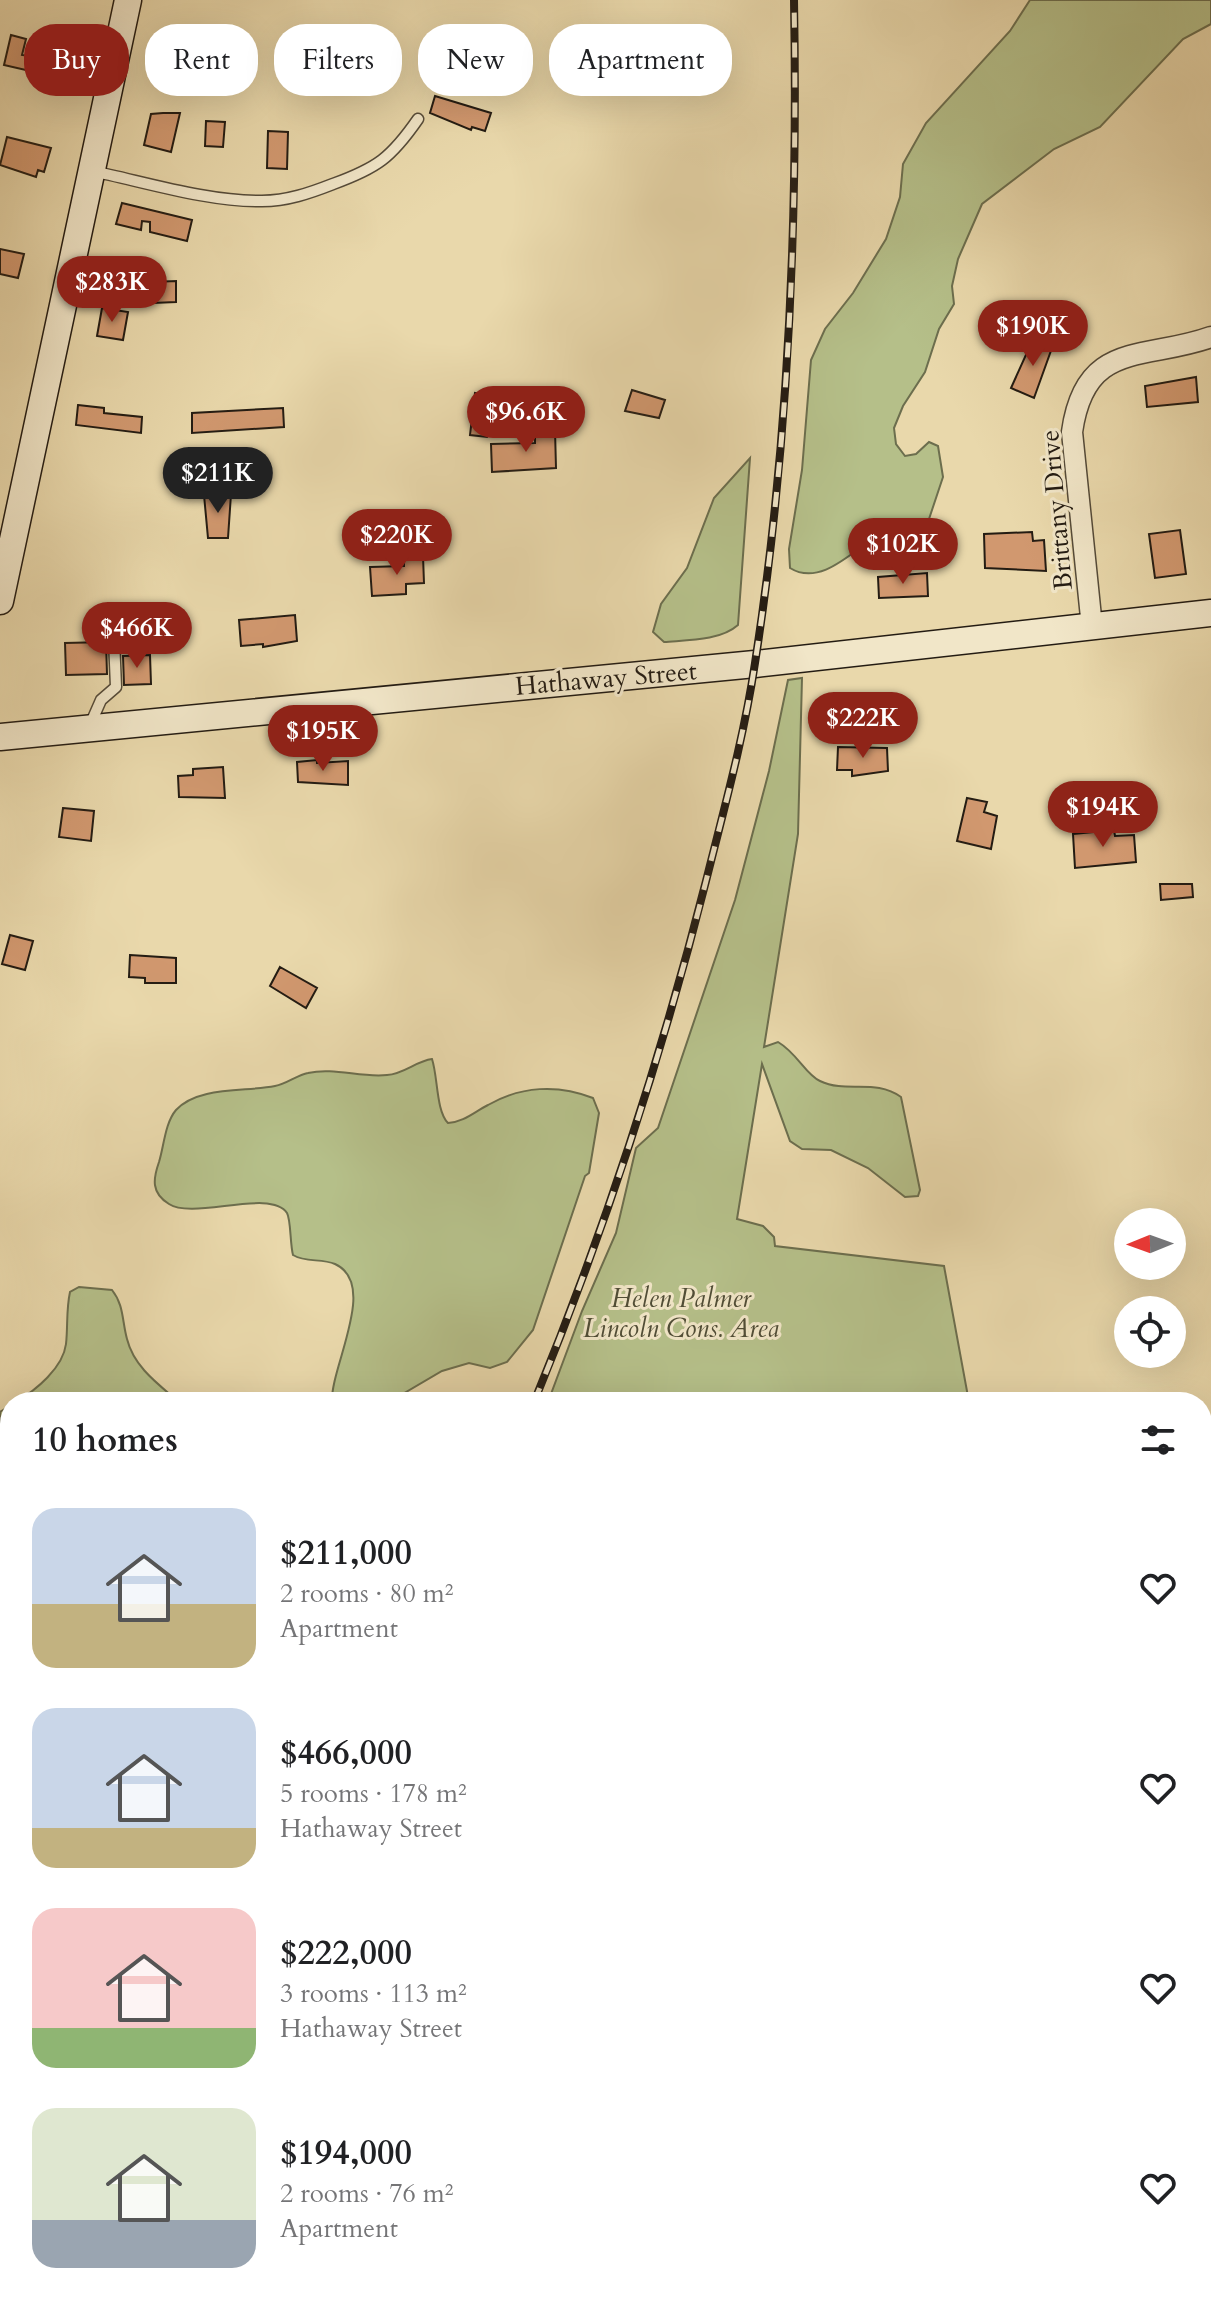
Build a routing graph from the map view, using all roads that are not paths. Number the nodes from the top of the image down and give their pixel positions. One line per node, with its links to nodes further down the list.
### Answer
1 (128, 0): 3 (street)
2 (418, 119): 3 (lane)
3 (90, 171): 5 (street)
4 (1211, 337): 7 (street, Brittany Drive)
5 (0, 601)
6 (1211, 613): 7 (street, Hathaway Street)
7 (1092, 627): 9 (street, Hathaway Street)
8 (114, 639): 9 (lane)
9 (87, 730): 10 (street, Hathaway Street)
10 (0, 737)

